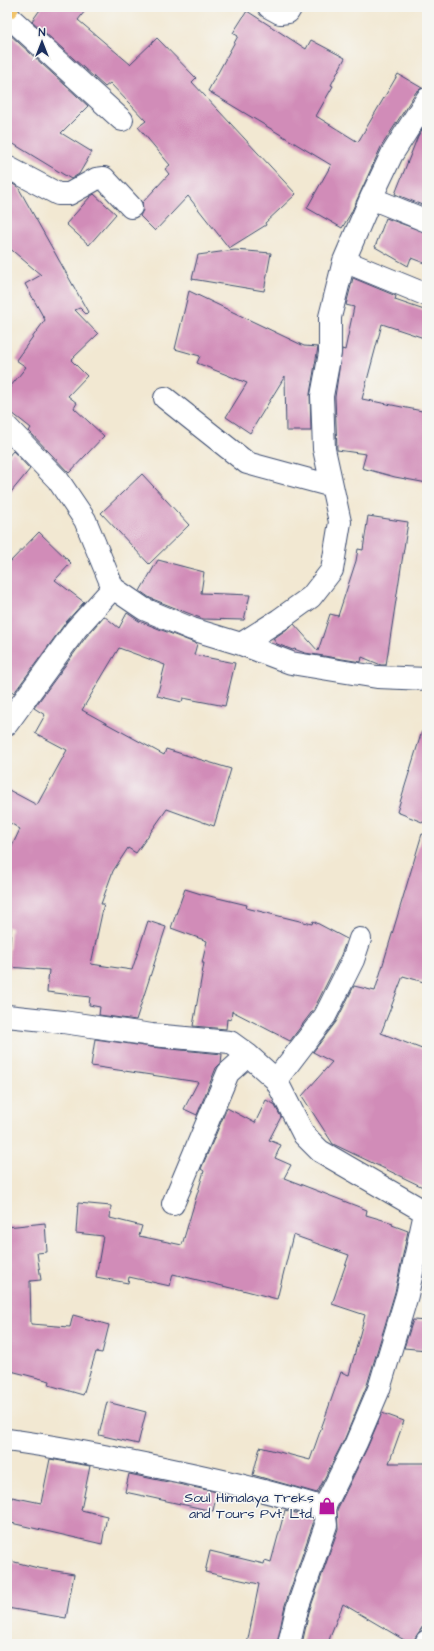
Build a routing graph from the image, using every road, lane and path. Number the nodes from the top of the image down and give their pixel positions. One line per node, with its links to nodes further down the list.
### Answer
1 (269, 7): 2 (street)
2 (291, 7)
3 (7, 15): 5 (street)
4 (427, 99): 7 (street)
5 (122, 120)
6 (7, 167): 8 (street)
7 (371, 198): 9 (street); 10 (street)
8 (131, 207)
9 (427, 221)
10 (344, 261): 11 (street); 14 (street)
11 (427, 295)
12 (165, 398): 14 (street)
13 (7, 427): 15 (street)
14 (332, 486): 16 (street)
15 (113, 588): 16 (street); 18 (street)
16 (241, 644): 17 (street)
17 (427, 680)
18 (7, 724)
19 (360, 939): 22 (street)
20 (7, 1016): 21 (street)
21 (248, 1055): 22 (street); 23 (street)
22 (276, 1080): 24 (street)
23 (173, 1204)
24 (426, 1213): 26 (street)
25 (7, 1440): 26 (street)
26 (324, 1508): 28 (street)
27 (427, 1641): 29 (street)
28 (289, 1644)
29 (426, 1644)

